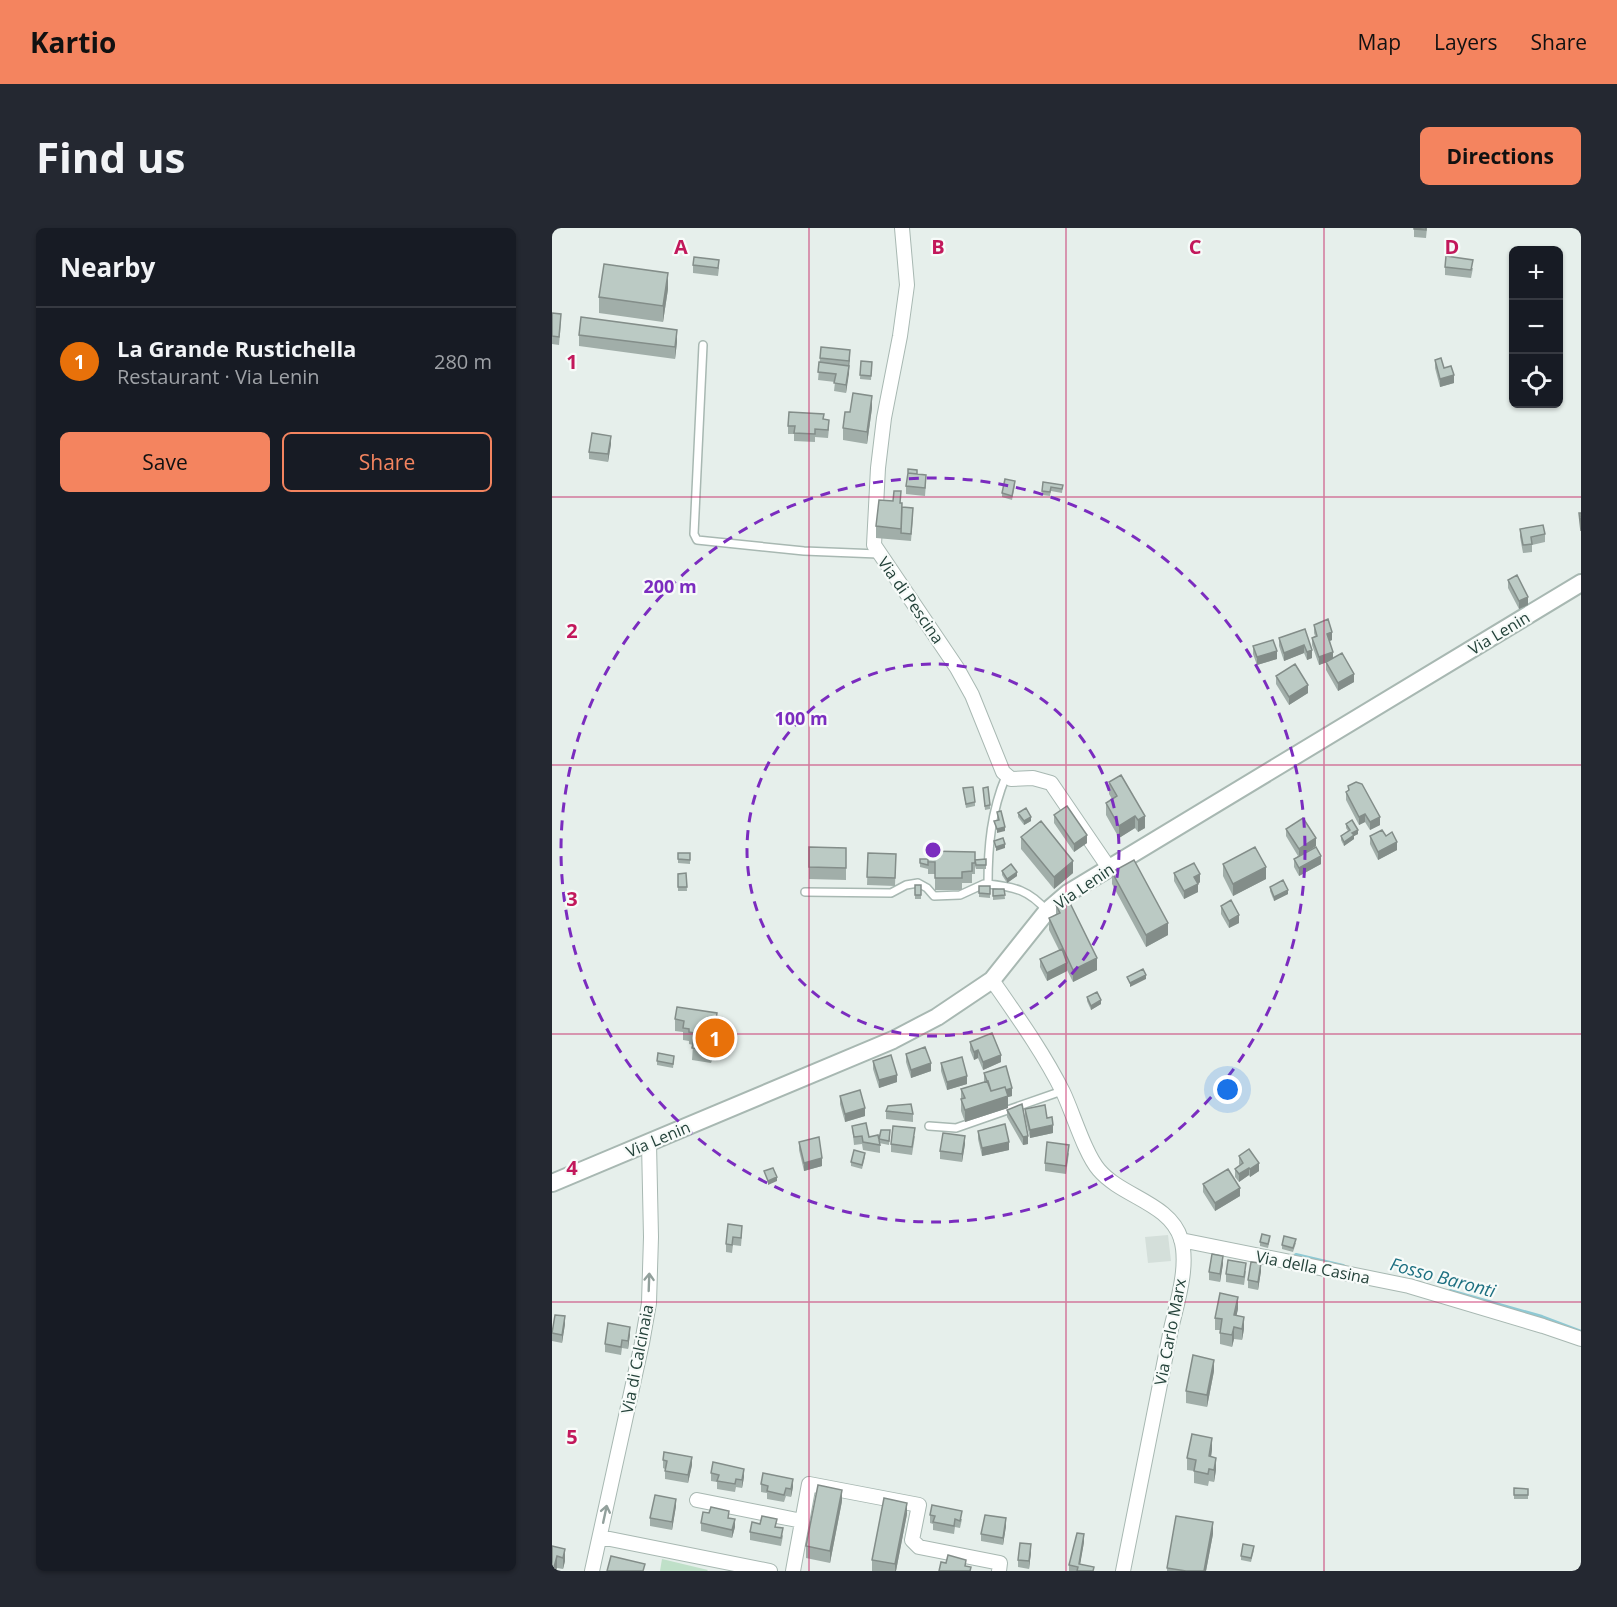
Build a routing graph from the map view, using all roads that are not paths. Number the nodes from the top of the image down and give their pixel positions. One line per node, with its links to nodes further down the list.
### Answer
1 (902, 228): 3 (street, Via di Pescina)
2 (704, 345): 3 (lane)
3 (879, 554): 5 (street, Via di Pescina)
4 (1581, 583): 6 (street, Via Lenin)
5 (1006, 777): 6 (street); 7 (lane)
6 (1108, 868): 9 (street, Via Lenin)
7 (988, 884): 8 (lane); 9 (lane)
8 (805, 892)
9 (1047, 911): 10 (street, Via Lenin)
10 (992, 980): 11 (street); 13 (street, Via Lenin)
11 (1062, 1091): 12 (lane); 15 (street)
12 (929, 1126)
13 (649, 1143): 14 (street, Via Lenin); 19 (street, Via di Calcinaia, one-way to 13)
14 (552, 1183)
15 (1181, 1240): 16 (street, Via della Casina); 24 (street, Via Carlo Marx)
16 (1581, 1339)
17 (698, 1500): 18 (street)
18 (802, 1521): 22 (street); 23 (street)
19 (600, 1537): 20 (street, Via di Calcinaia); 21 (street)
20 (592, 1571)
21 (770, 1571)
22 (793, 1571)
23 (999, 1571)
24 (1123, 1571)

